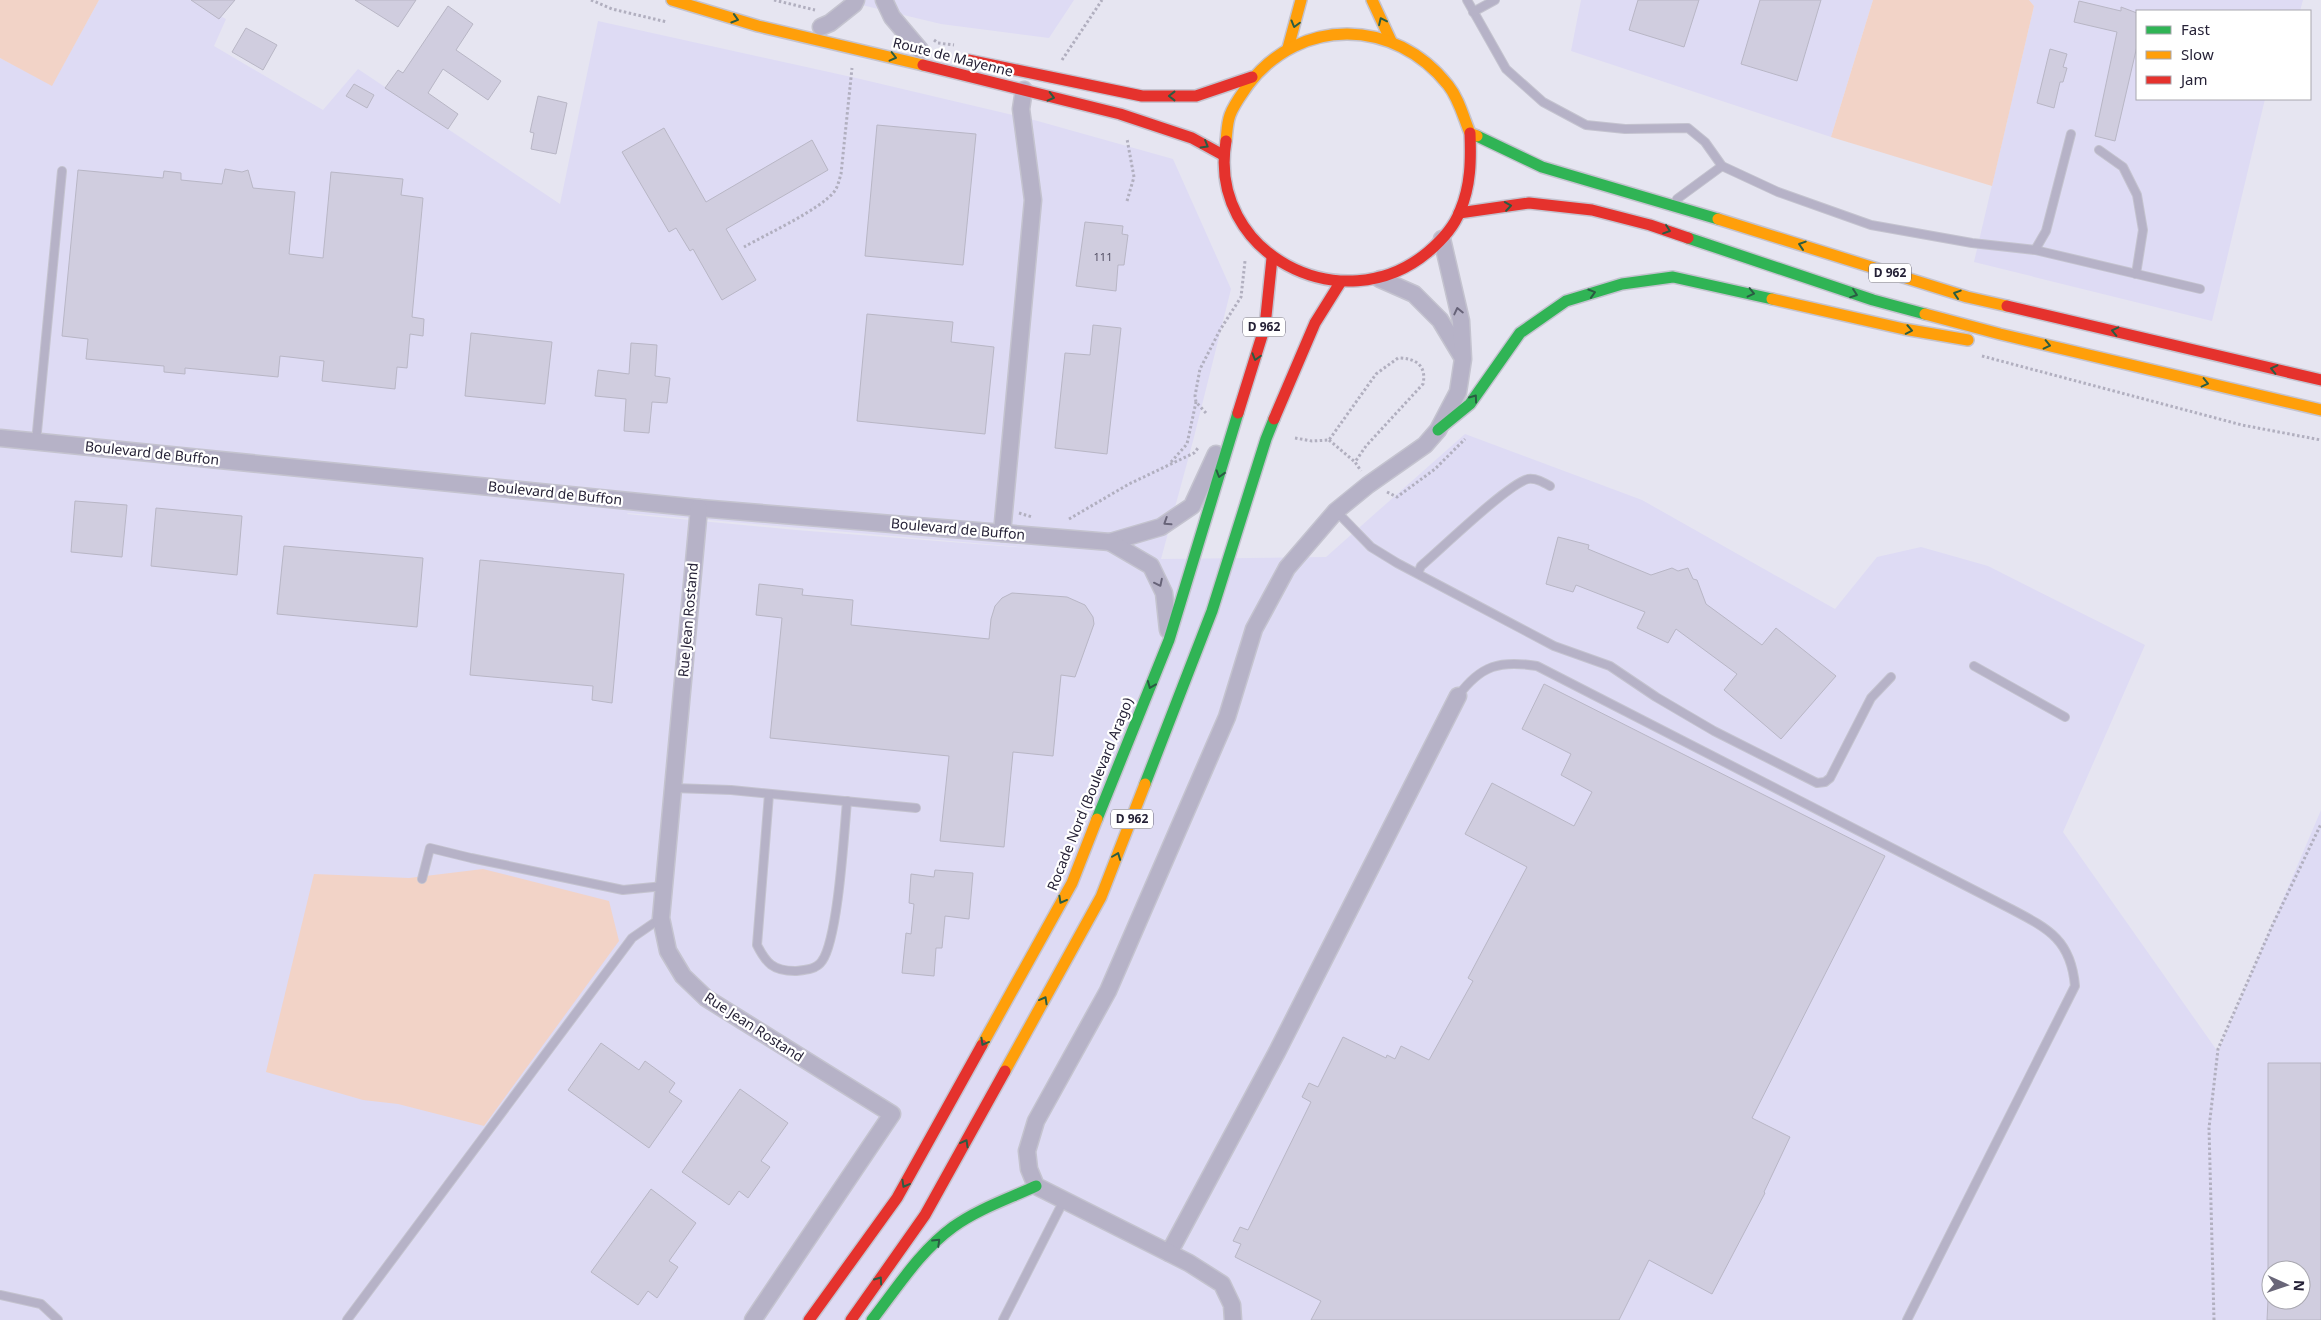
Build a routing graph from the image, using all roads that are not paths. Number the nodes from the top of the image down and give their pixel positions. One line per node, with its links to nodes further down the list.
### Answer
1 (672, 0): 19 (main road, Route de Mayenne, one-way to 19)
2 (696, 0): 9 (main road)
3 (856, 0): 11 (street)
4 (884, 0): 16 (street)
5 (1301, 0): 15 (main road, one-way to 15)
6 (1372, 0): 13 (main road, one-way to 6)
7 (1467, 0): 10 (lane)
8 (1495, 0): 10 (lane)
9 (751, 12)
10 (1473, 12): 24 (lane)
11 (817, 26): 12 (main road)
12 (839, 32)
13 (1391, 41): 15 (main road); 20 (main road)
14 (902, 46): 16 (main road, Route de Mayenne)
15 (1288, 48): 18 (main road)
16 (924, 51)
17 (957, 58): 18 (main road, Route de Mayenne, one-way to 17)
18 (1252, 77): 23 (main road)
19 (1024, 90): 23 (main road, Route de Mayenne, one-way to 23); 46 (street)
20 (1470, 133): 26 (main road, D 962); 27 (main road)
21 (2071, 134): 29 (lane)
22 (2099, 150): 31 (lane)
23 (1222, 155): 30 (main road)
24 (1722, 166): 26 (lane); 29 (lane)
25 (62, 171): 42 (lane)
26 (1672, 204): 37 (main road, D 962, one-way to 26)
27 (1459, 213): 28 (main road); 35 (main road, D 962, one-way to 35)
28 (1442, 239): 32 (main road); 36 (street, one-way to 28)
29 (2035, 250): 31 (lane)
30 (1272, 258): 33 (main road); 38 (main road, Rocade Nord (Boulevard Arago) / D 962, one-way to 38)
31 (2136, 274): 34 (lane)
32 (1380, 279): 33 (main road); 36 (street)
33 (1340, 283): 69 (main road, D 962, one-way to 33)
34 (2200, 289)
35 (2000, 334): 39 (main road, D 962, one-way to 39); 40 (main road, one-way to 35)
36 (1463, 359): 40 (street)
37 (2321, 380)
38 (1245, 394): 47 (street, one-way to 47); 49 (main road, Rocade Nord (Boulevard Arago) / D 962, one-way to 49)
39 (2321, 410)
40 (1438, 430): 45 (street)
41 (0, 438): 42 (street, Boulevard de Buffon)
42 (36, 442): 44 (street, Boulevard de Buffon)
43 (1550, 486): 48 (lane)
44 (699, 508): 46 (street, Boulevard de Buffon); 54 (street, Rue Jean Rostand)
45 (1336, 511): 48 (lane); 61 (street)
46 (1002, 533): 47 (street, Boulevard de Buffon)
47 (1110, 542): 49 (street, one-way to 49)
48 (1418, 574): 51 (lane)
49 (1169, 640): 68 (main road, Rocade Nord (Boulevard Arago) / D 962, one-way to 68)
50 (1974, 666): 53 (lane)
51 (1891, 677)
52 (1458, 696): 63 (street); 73 (lane)
53 (2065, 718)
54 (673, 788): 55 (lane); 59 (street, Rue Jean Rostand)
55 (769, 794): 56 (lane); 56 (lane)
56 (847, 801): 57 (lane)
57 (916, 808)
58 (422, 879): 59 (lane)
59 (664, 886): 60 (street, Rue Jean Rostand)
60 (661, 918): 66 (lane); 67 (street, Rue Jean Rostand)
61 (1036, 1186): 62 (street); 70 (main road, one-way to 61)
62 (1064, 1200): 63 (street); 71 (lane)
63 (1170, 1253): 72 (street)
64 (0, 1295): 65 (lane)
65 (58, 1320)
66 (347, 1320)
67 (753, 1320)
68 (809, 1320)
69 (851, 1320)
70 (872, 1320)
71 (1003, 1320)
72 (1233, 1320)
73 (1907, 1320)

